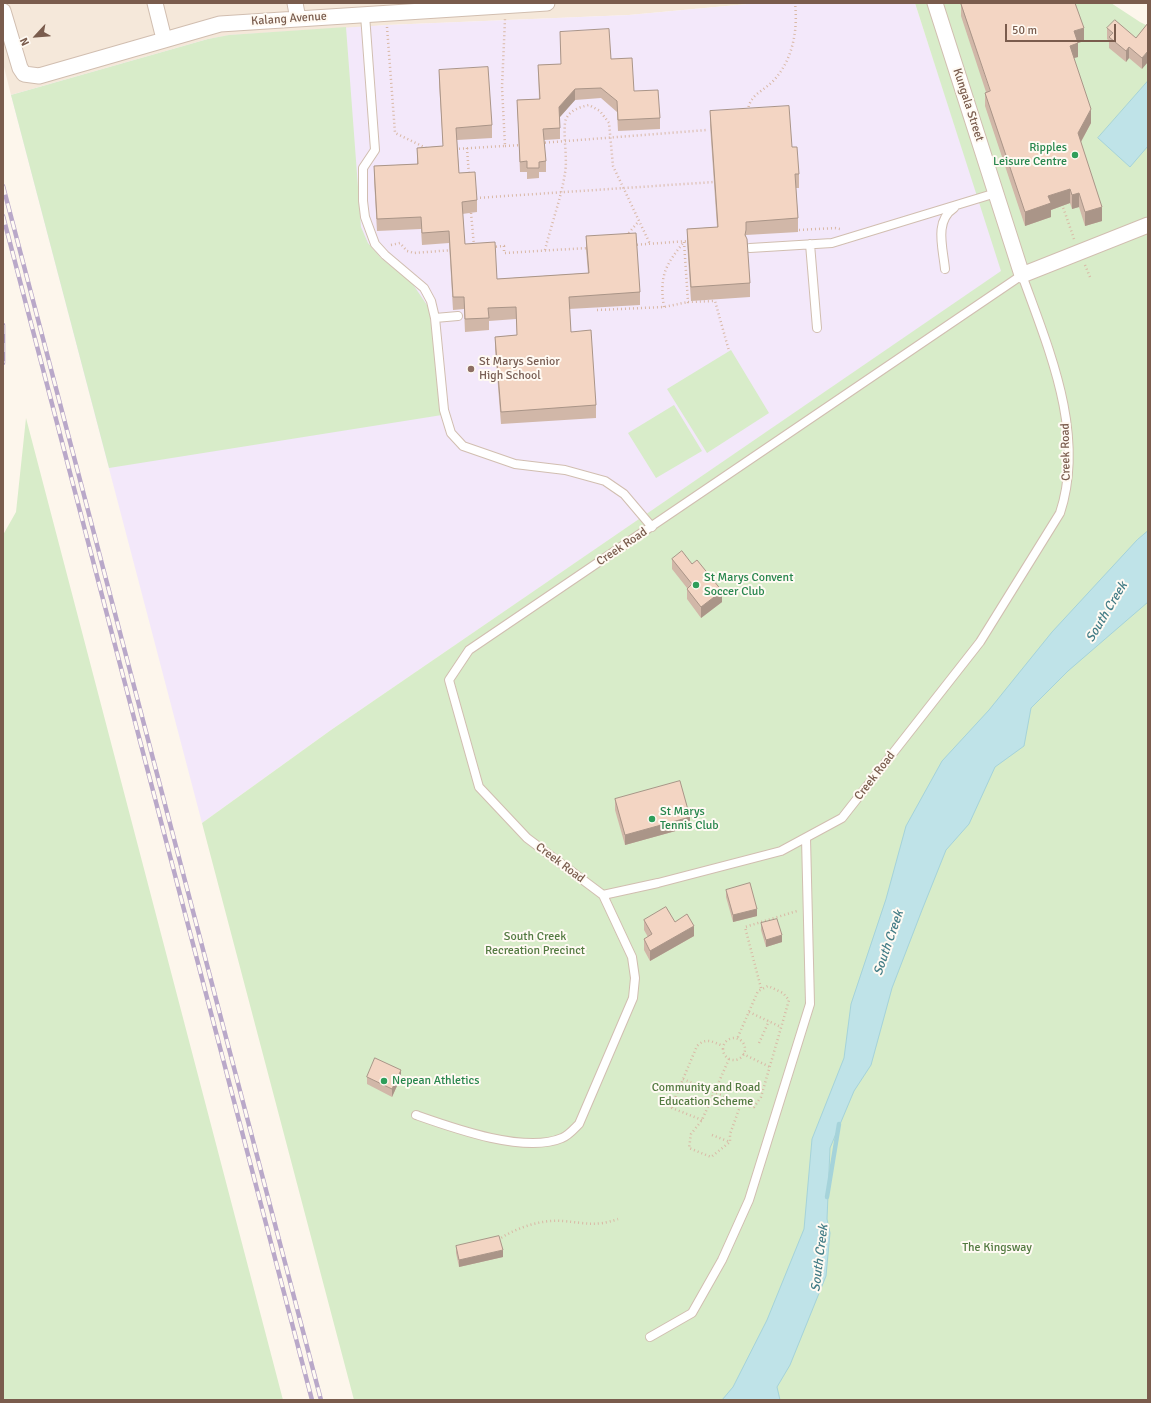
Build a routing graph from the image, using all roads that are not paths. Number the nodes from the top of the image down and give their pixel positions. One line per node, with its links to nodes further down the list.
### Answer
1 (155, 3): 8 (street)
2 (295, 3): 7 (street)
3 (547, 3): 6 (street, Kalang Avenue)
4 (935, 3): 9 (street, Kungala Street)
5 (3, 10): 8 (street, Kalang Avenue)
6 (365, 15): 7 (street, Kalang Avenue); 17 (lane)
7 (298, 19): 8 (street, Kalang Avenue)
8 (164, 39)
9 (996, 192): 10 (lane); 15 (street, Kungala Street)
10 (962, 203): 12 (lane); 14 (lane)
11 (1148, 225): 15 (street, Creek Road)
12 (810, 244): 13 (lane); 18 (lane)
13 (750, 248)
14 (945, 269)
15 (1022, 275): 19 (lane, Creek Road); 20 (lane, Creek Road)
16 (458, 316): 17 (lane)
17 (435, 318): 19 (lane)
18 (817, 328)
19 (652, 527): 21 (lane, Creek Road)
20 (806, 838): 21 (lane, Creek Road); 23 (lane)
21 (603, 895): 22 (lane)
22 (416, 1115)
23 (650, 1338)

